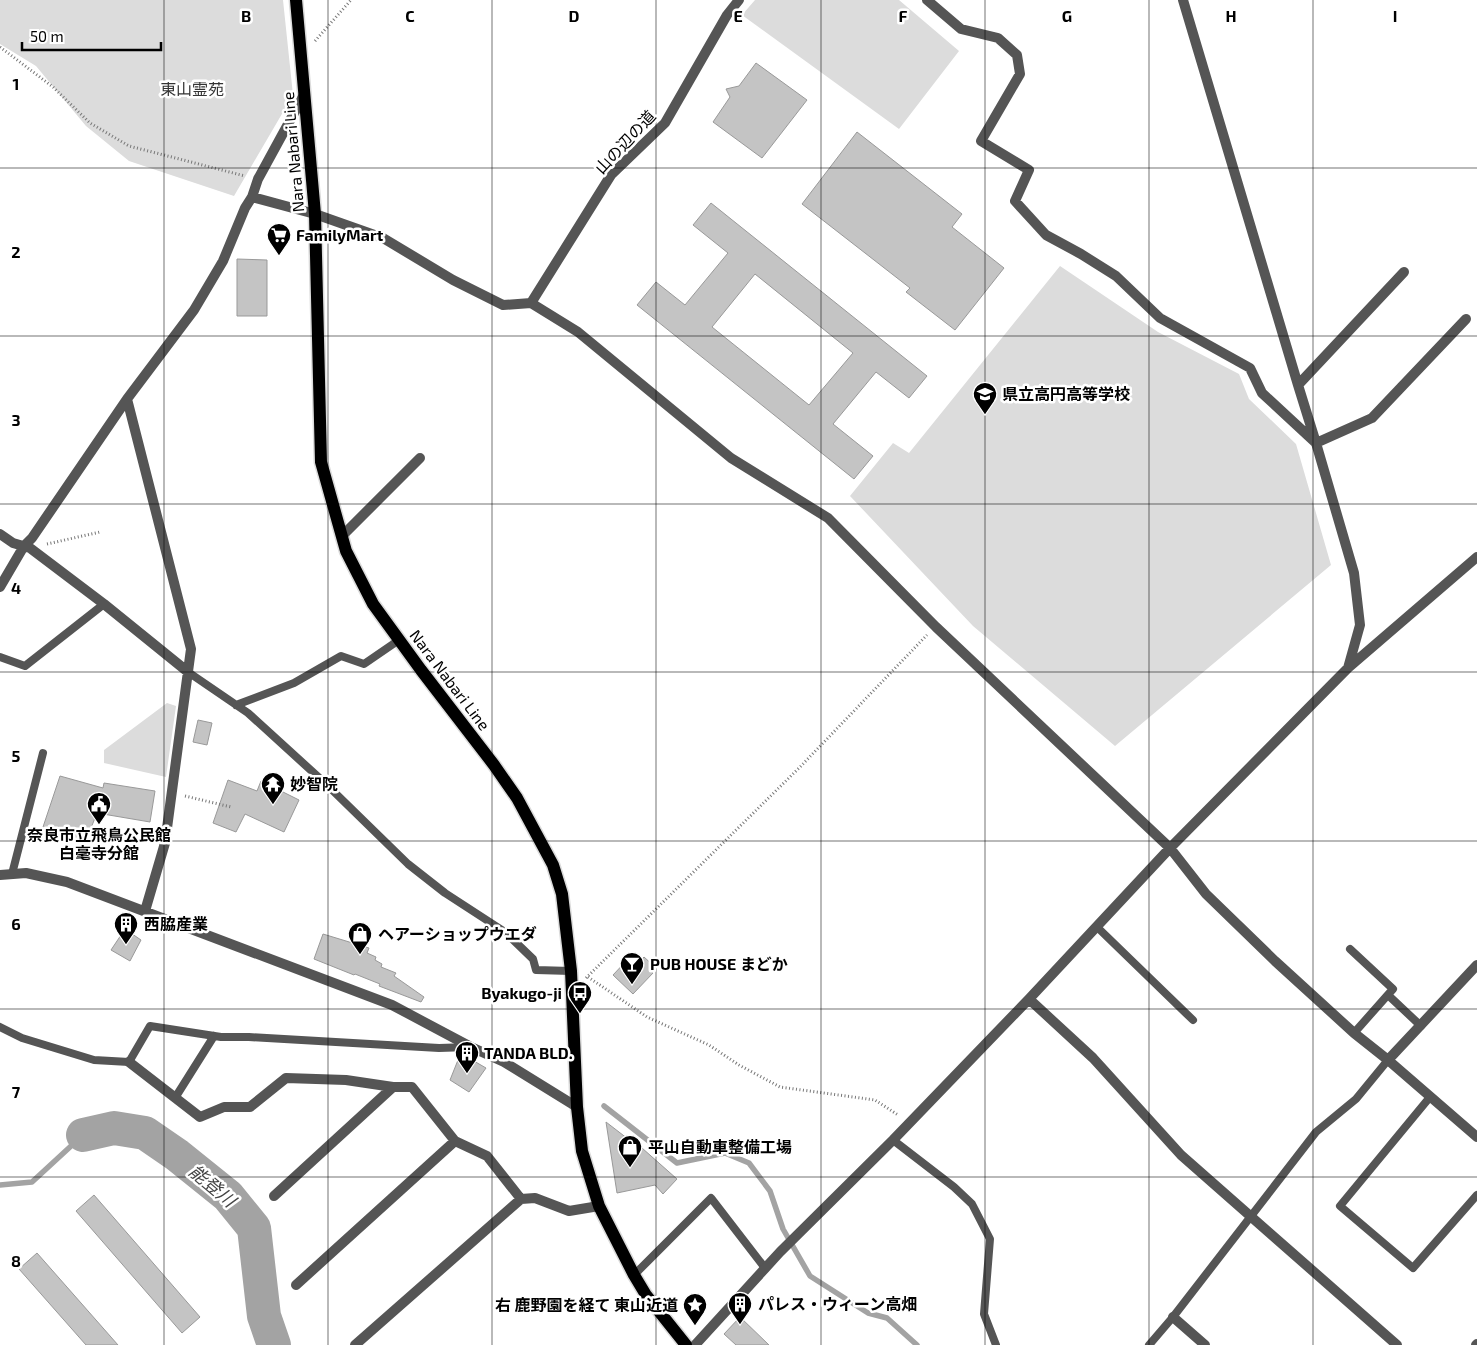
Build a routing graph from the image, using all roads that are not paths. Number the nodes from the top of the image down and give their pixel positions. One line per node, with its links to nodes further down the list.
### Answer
1 (740, 0): 9 (street, 山の辺の道)
2 (927, 0): 13 (street)
3 (1183, 0): 11 (street)
4 (295, 1): 5 (main road, Nara Nabari Line)
5 (305, 93): 6 (street); 7 (main road, Nara Nabari Line)
6 (252, 197): 7 (street); 12 (street)
7 (315, 214): 9 (street); 16 (main road, Nara Nabari Line)
8 (1404, 272): 11 (street)
9 (531, 303): 27 (street)
10 (1466, 319): 13 (street)
11 (1298, 385): 13 (street)
12 (127, 399): 17 (street); 24 (street)
13 (1316, 443): 23 (street)
14 (420, 458): 16 (street)
15 (0, 534): 17 (street)
16 (342, 536): 21 (main road, Nara Nabari Line)
17 (27, 547): 19 (street); 20 (street)
18 (1477, 557): 23 (street)
19 (0, 587)
20 (104, 604): 22 (lane); 24 (street)
21 (399, 640): 25 (lane); 34 (main road, Nara Nabari Line)
22 (0, 657)
23 (1348, 668): 27 (street)
24 (188, 672): 25 (lane); 30 (street)
25 (236, 704): 34 (lane)
26 (43, 752): 28 (lane)
27 (1170, 848): 31 (street); 40 (street)
28 (12, 874): 29 (street); 30 (street)
29 (0, 875)
30 (145, 911): 42 (street)
31 (1097, 927): 36 (street); 37 (lane)
32 (1350, 949): 35 (lane)
33 (1477, 965): 38 (street)
34 (571, 977): 48 (main road, Nara Nabari Line)
35 (1388, 995): 38 (lane); 40 (lane)
36 (1029, 999): 50 (street); 56 (street)
37 (1193, 1020)
38 (1421, 1026): 43 (street)
39 (0, 1028): 44 (lane)
40 (1354, 1033): 43 (street)
41 (214, 1036): 42 (lane); 44 (lane); 47 (lane)
42 (471, 1047): 48 (street)
43 (1388, 1060): 46 (street); 56 (lane)
44 (129, 1062): 47 (street)
45 (393, 1087): 47 (street); 51 (street); 53 (street)
46 (1430, 1097): 49 (street); 52 (lane)
47 (175, 1098)
48 (577, 1107): 55 (main road, Nara Nabari Line)
49 (1476, 1135)
50 (892, 1140): 57 (street); 64 (lane)
51 (455, 1141): 54 (street); 59 (street)
52 (1477, 1195)
53 (274, 1196)
54 (522, 1199): 55 (street); 61 (street)
55 (599, 1206): 58 (main road, Nara Nabari Line)
56 (1251, 1216): 60 (lane); 67 (street)
57 (765, 1268): 58 (lane); 63 (street)
58 (634, 1275): 62 (main road, Nara Nabari Line)
59 (296, 1285)
60 (1173, 1317): 65 (lane); 66 (street)
61 (355, 1345)
62 (686, 1345)
63 (695, 1345)
64 (996, 1345)
65 (1149, 1345)
66 (1204, 1345)
67 (1397, 1345)

